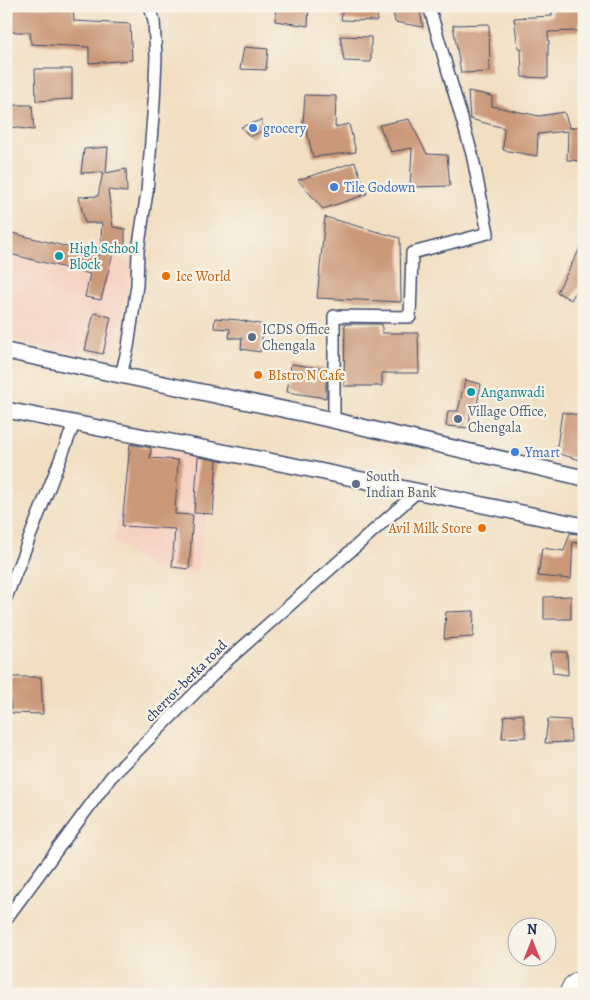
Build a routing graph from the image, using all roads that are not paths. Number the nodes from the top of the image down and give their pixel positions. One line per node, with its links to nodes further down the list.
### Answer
1 (150, 6): 4 (street)
2 (429, 6): 6 (street)
3 (6, 351): 4 (street)
4 (120, 375): 6 (street)
5 (6, 410): 7 (street)
6 (334, 420): 8 (street)
7 (74, 424): 9 (street); 11 (street)
8 (584, 478)
9 (417, 492): 10 (street); 12 (street, cherror-berka road)
10 (584, 526)
11 (6, 598)
12 (6, 919)
13 (584, 979): 14 (highway)
14 (569, 994)

